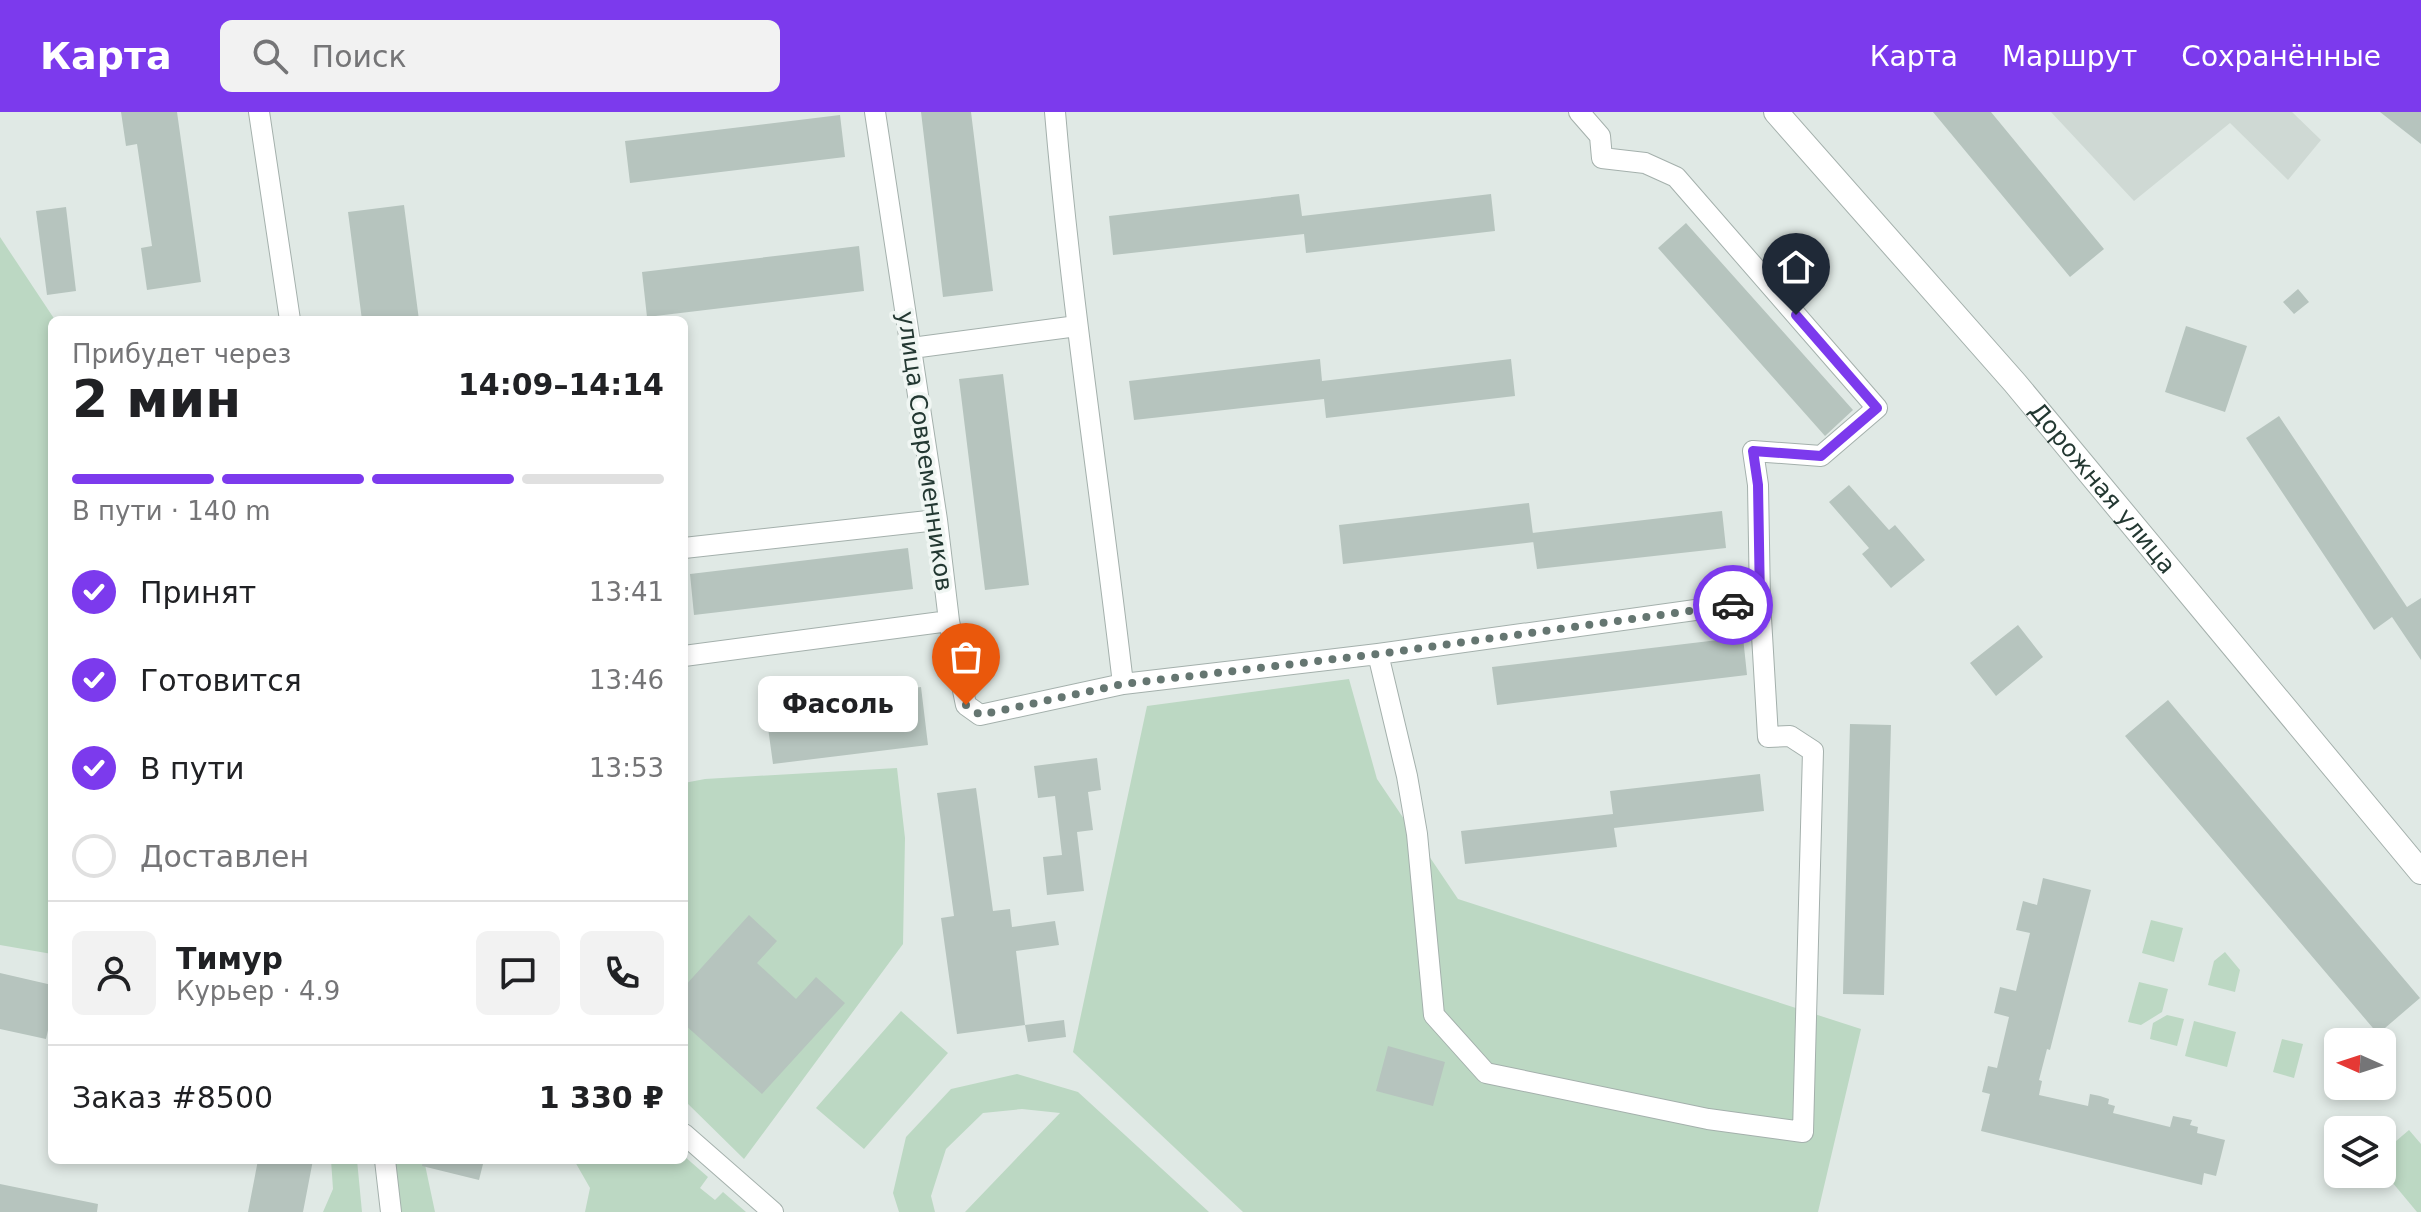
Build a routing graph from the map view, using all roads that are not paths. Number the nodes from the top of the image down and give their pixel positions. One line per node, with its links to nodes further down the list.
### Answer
1 (259, 112): 6 (street)
2 (875, 112): 8 (street, улица Современников)
3 (1055, 112): 7 (street)
4 (1579, 112): 11 (street)
5 (1776, 112): 16 (street, Дорожная улица)
6 (289, 316)
7 (1077, 326): 8 (street); 15 (street)
8 (912, 348): 9 (street, улица Современников)
9 (937, 520): 10 (street); 12 (street, улица Современников)
10 (688, 548)
11 (1760, 601): 13 (street, улица Современников); 13 (street)
12 (949, 621): 14 (street); 15 (street, улица Современников)
13 (1378, 654): 15 (street, улица Современников)
14 (688, 655)
15 (1123, 684)
16 (2421, 872)
17 (688, 1138): 20 (street)
18 (385, 1164): 19 (street)
19 (391, 1212)
20 (773, 1212)

